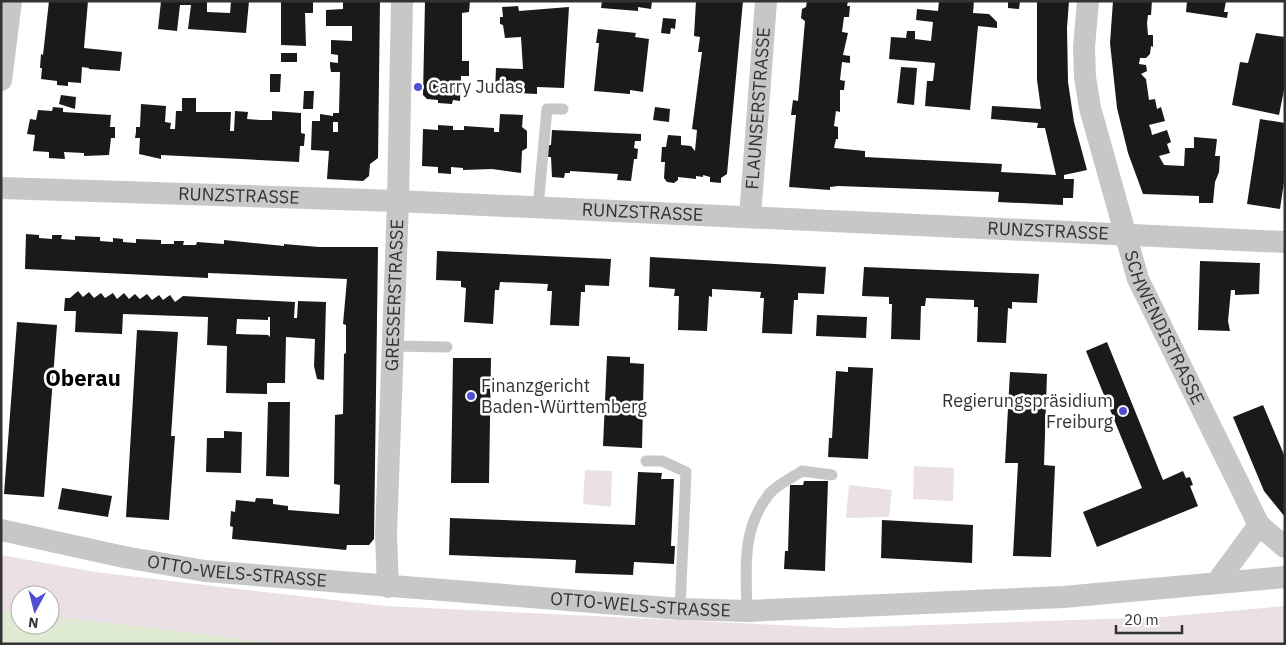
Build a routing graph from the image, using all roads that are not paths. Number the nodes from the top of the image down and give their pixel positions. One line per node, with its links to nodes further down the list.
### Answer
1 (11, 1): 5 (street)
2 (402, 1): 8 (street, GRESSERSTRASSE)
3 (766, 1): 10 (street, FLAUNSERSTRASSE)
4 (1088, 1): 11 (street, SCHWENDISTRASSE)
5 (1, 80)
6 (563, 110): 9 (lane)
7 (1, 188): 8 (street, RUNZSTRASSE)
8 (398, 201): 9 (street, RUNZSTRASSE); 13 (street, GRESSERSTRASSE)
9 (538, 207): 10 (street, RUNZSTRASSE)
10 (750, 217): 11 (street, RUNZSTRASSE)
11 (1126, 233): 12 (street, RUNZSTRASSE); 17 (street, SCHWENDISTRASSE)
12 (1285, 242)
13 (393, 346): 14 (lane); 22 (street, GRESSERSTRASSE)
14 (447, 347)
15 (646, 461): 23 (lane)
16 (832, 475): 24 (lane)
17 (1259, 525): 19 (street, SCHWENDISTRASSE); 21 (street)
18 (1, 530): 22 (street, OTTO-WELS-STRASSE)
19 (1285, 547)
20 (1285, 576): 21 (street, OTTO-WELS-STRASSE)
21 (1217, 582): 24 (street, OTTO-WELS-STRASSE)
22 (388, 587): 23 (street, OTTO-WELS-STRASSE)
23 (680, 609): 24 (street, OTTO-WELS-STRASSE)
24 (747, 611)

